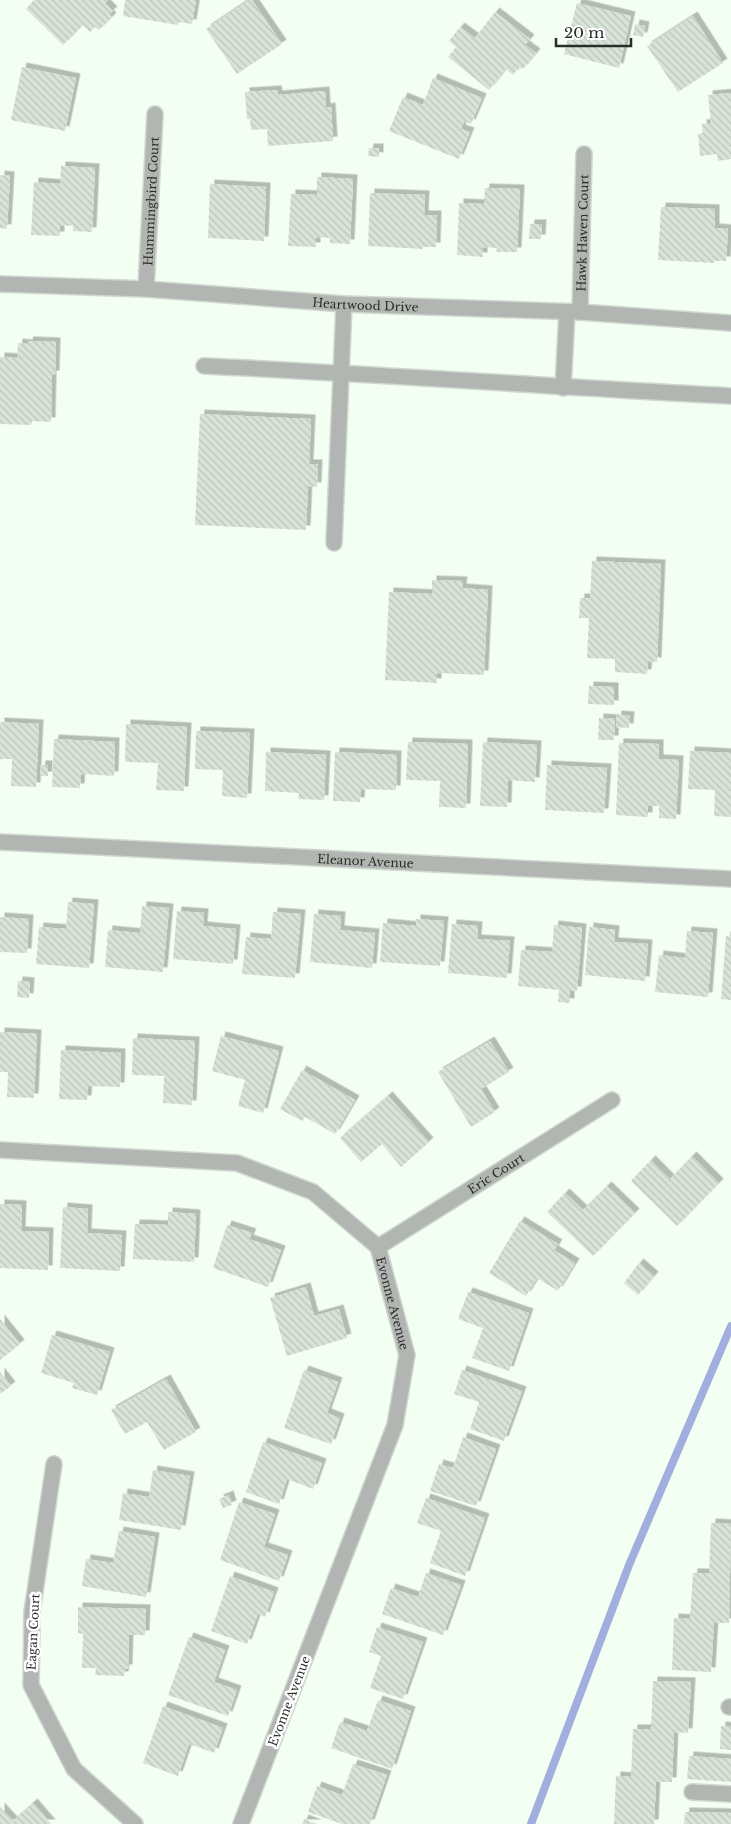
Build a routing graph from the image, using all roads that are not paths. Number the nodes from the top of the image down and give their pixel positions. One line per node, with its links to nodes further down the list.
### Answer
1 (155, 114): 4 (street, Hummingbird Court)
2 (584, 154): 6 (street, Hawk Haven Court)
3 (0, 284): 4 (street, Heartwood Drive)
4 (146, 289): 5 (street, Heartwood Drive)
5 (344, 304): 6 (street, Heartwood Drive); 9 (street)
6 (574, 312): 7 (street, Heartwood Drive); 10 (street, Hawk Haven Court)
7 (731, 323)
8 (204, 366): 9 (street)
9 (342, 373): 10 (street); 12 (street)
10 (563, 388): 11 (street)
11 (731, 396)
12 (334, 543)
13 (0, 842): 14 (street, Eleanor Avenue)
14 (731, 879)
15 (612, 1100): 17 (street, Eric Court)
16 (0, 1150): 17 (street, Evonne Avenue)
17 (378, 1247): 22 (street, Evonne Avenue)
18 (54, 1464): 21 (street, Eagan Court)
19 (692, 1792): 20 (street)
20 (731, 1794)
21 (135, 1824)
22 (241, 1824)

